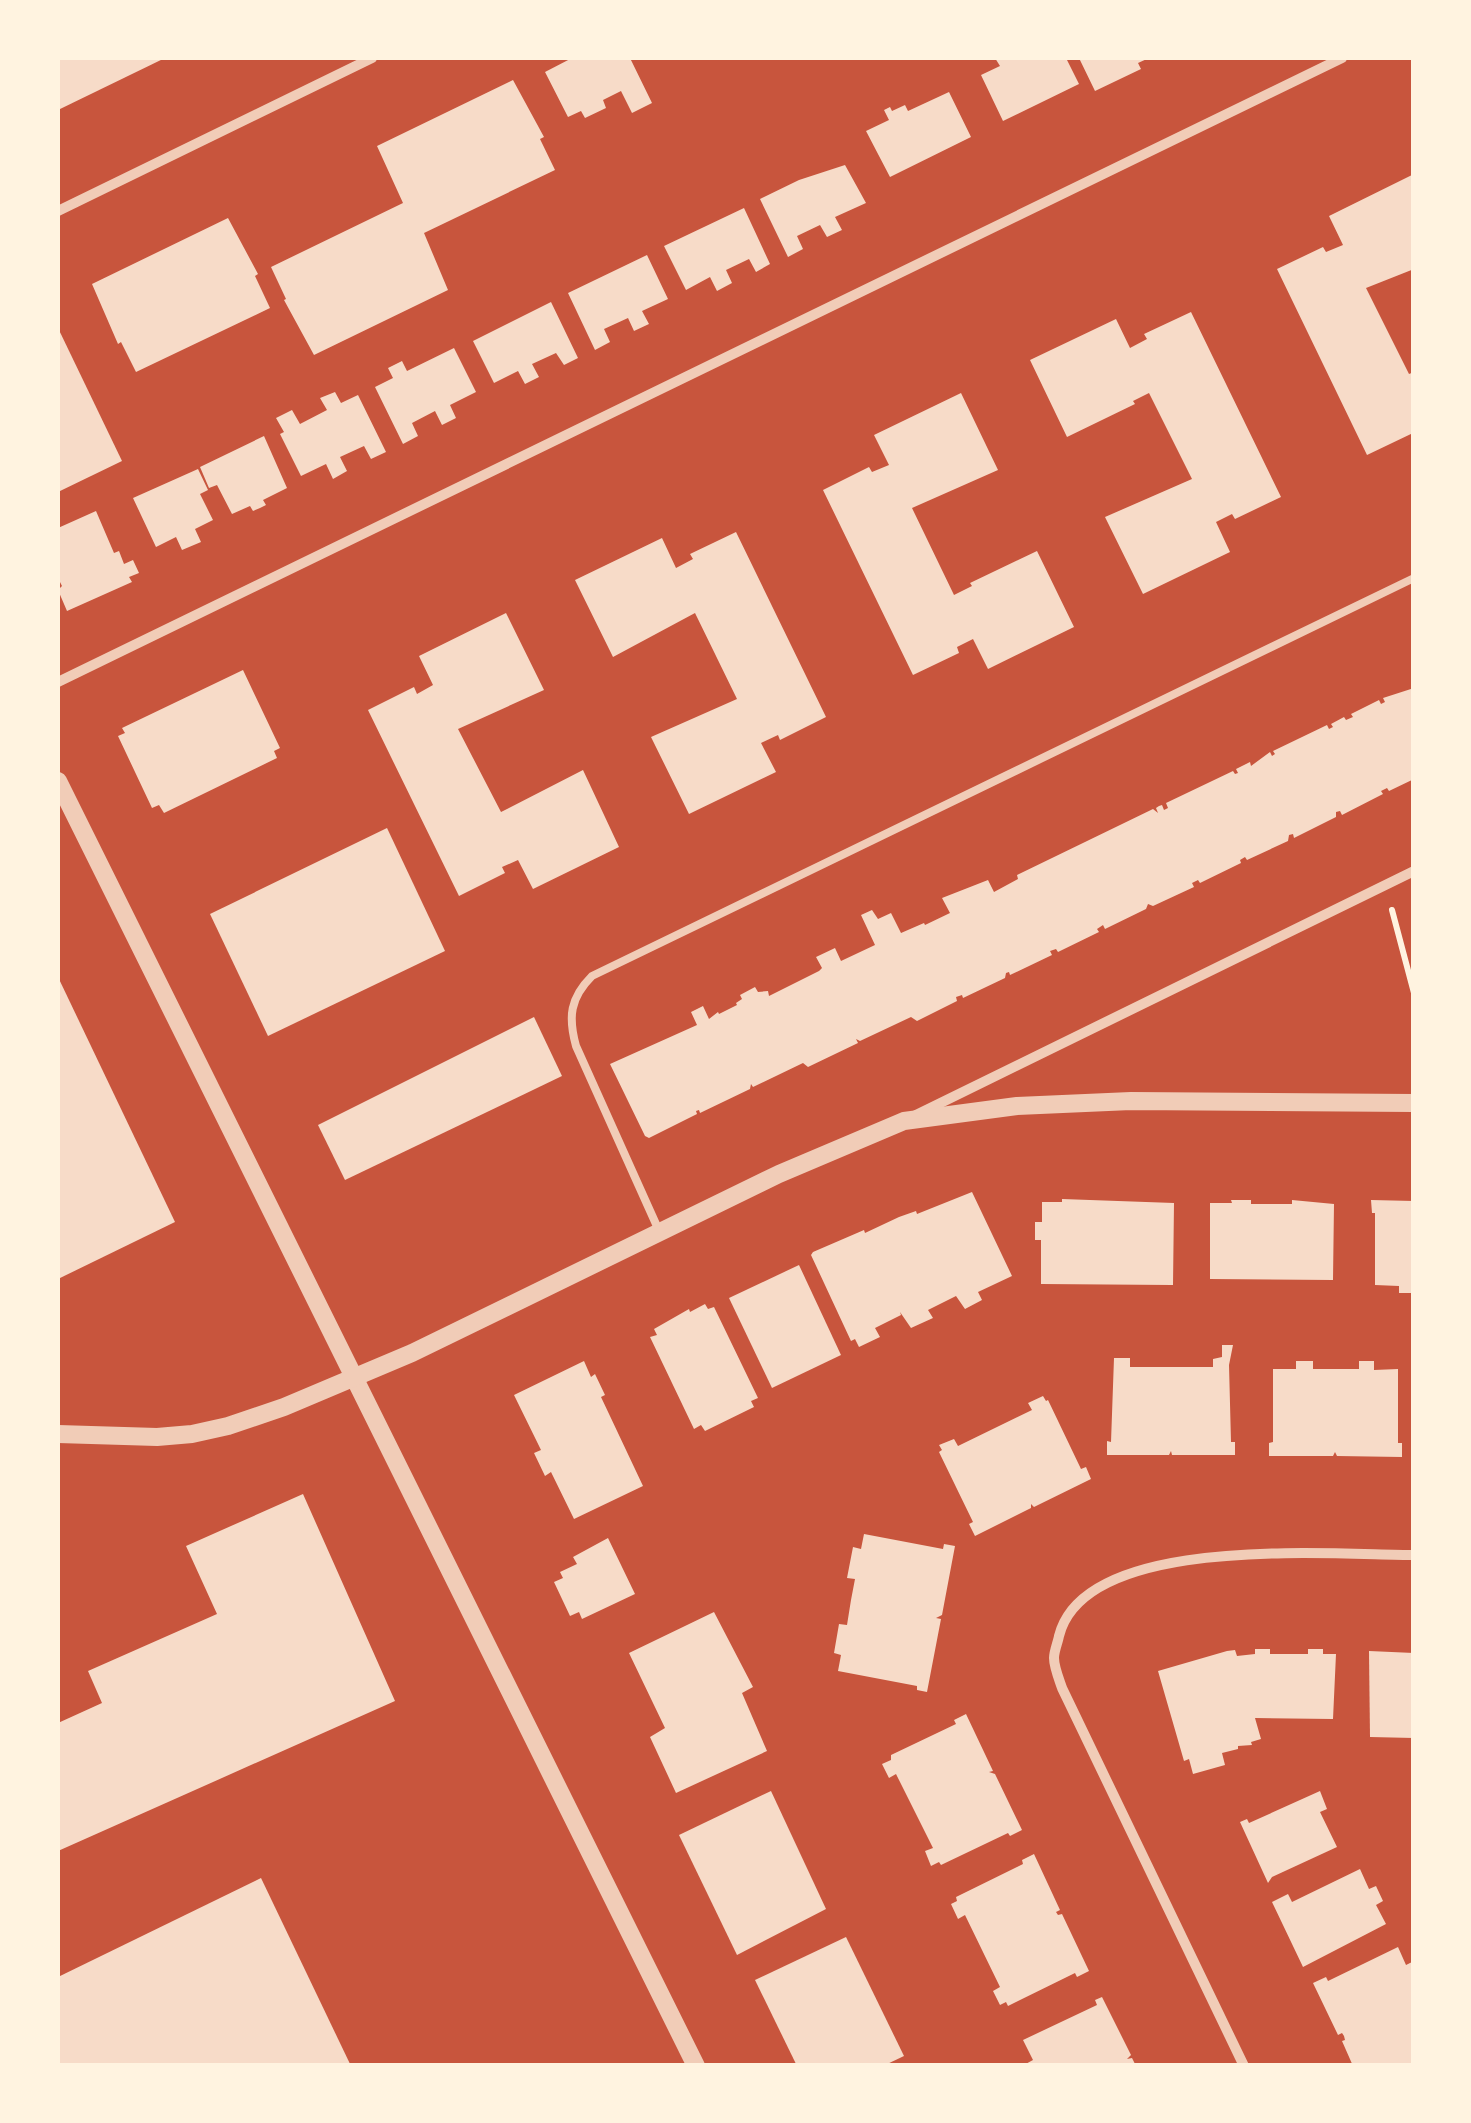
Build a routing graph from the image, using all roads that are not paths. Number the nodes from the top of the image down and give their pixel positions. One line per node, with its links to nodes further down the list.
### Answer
1 (372, 58): 3 (street)
2 (1342, 58): 5 (street)
3 (58, 211)
4 (1414, 578): 10 (lane)
5 (58, 682)
6 (58, 781): 11 (street)
7 (1414, 871): 9 (street)
8 (1414, 1103): 9 (street)
9 (904, 1120): 10 (street)
10 (660, 1233): 11 (street)
11 (354, 1377): 12 (street); 14 (street)
12 (58, 1434)
13 (1414, 1555): 15 (street)
14 (696, 2066)
15 (1244, 2066)

